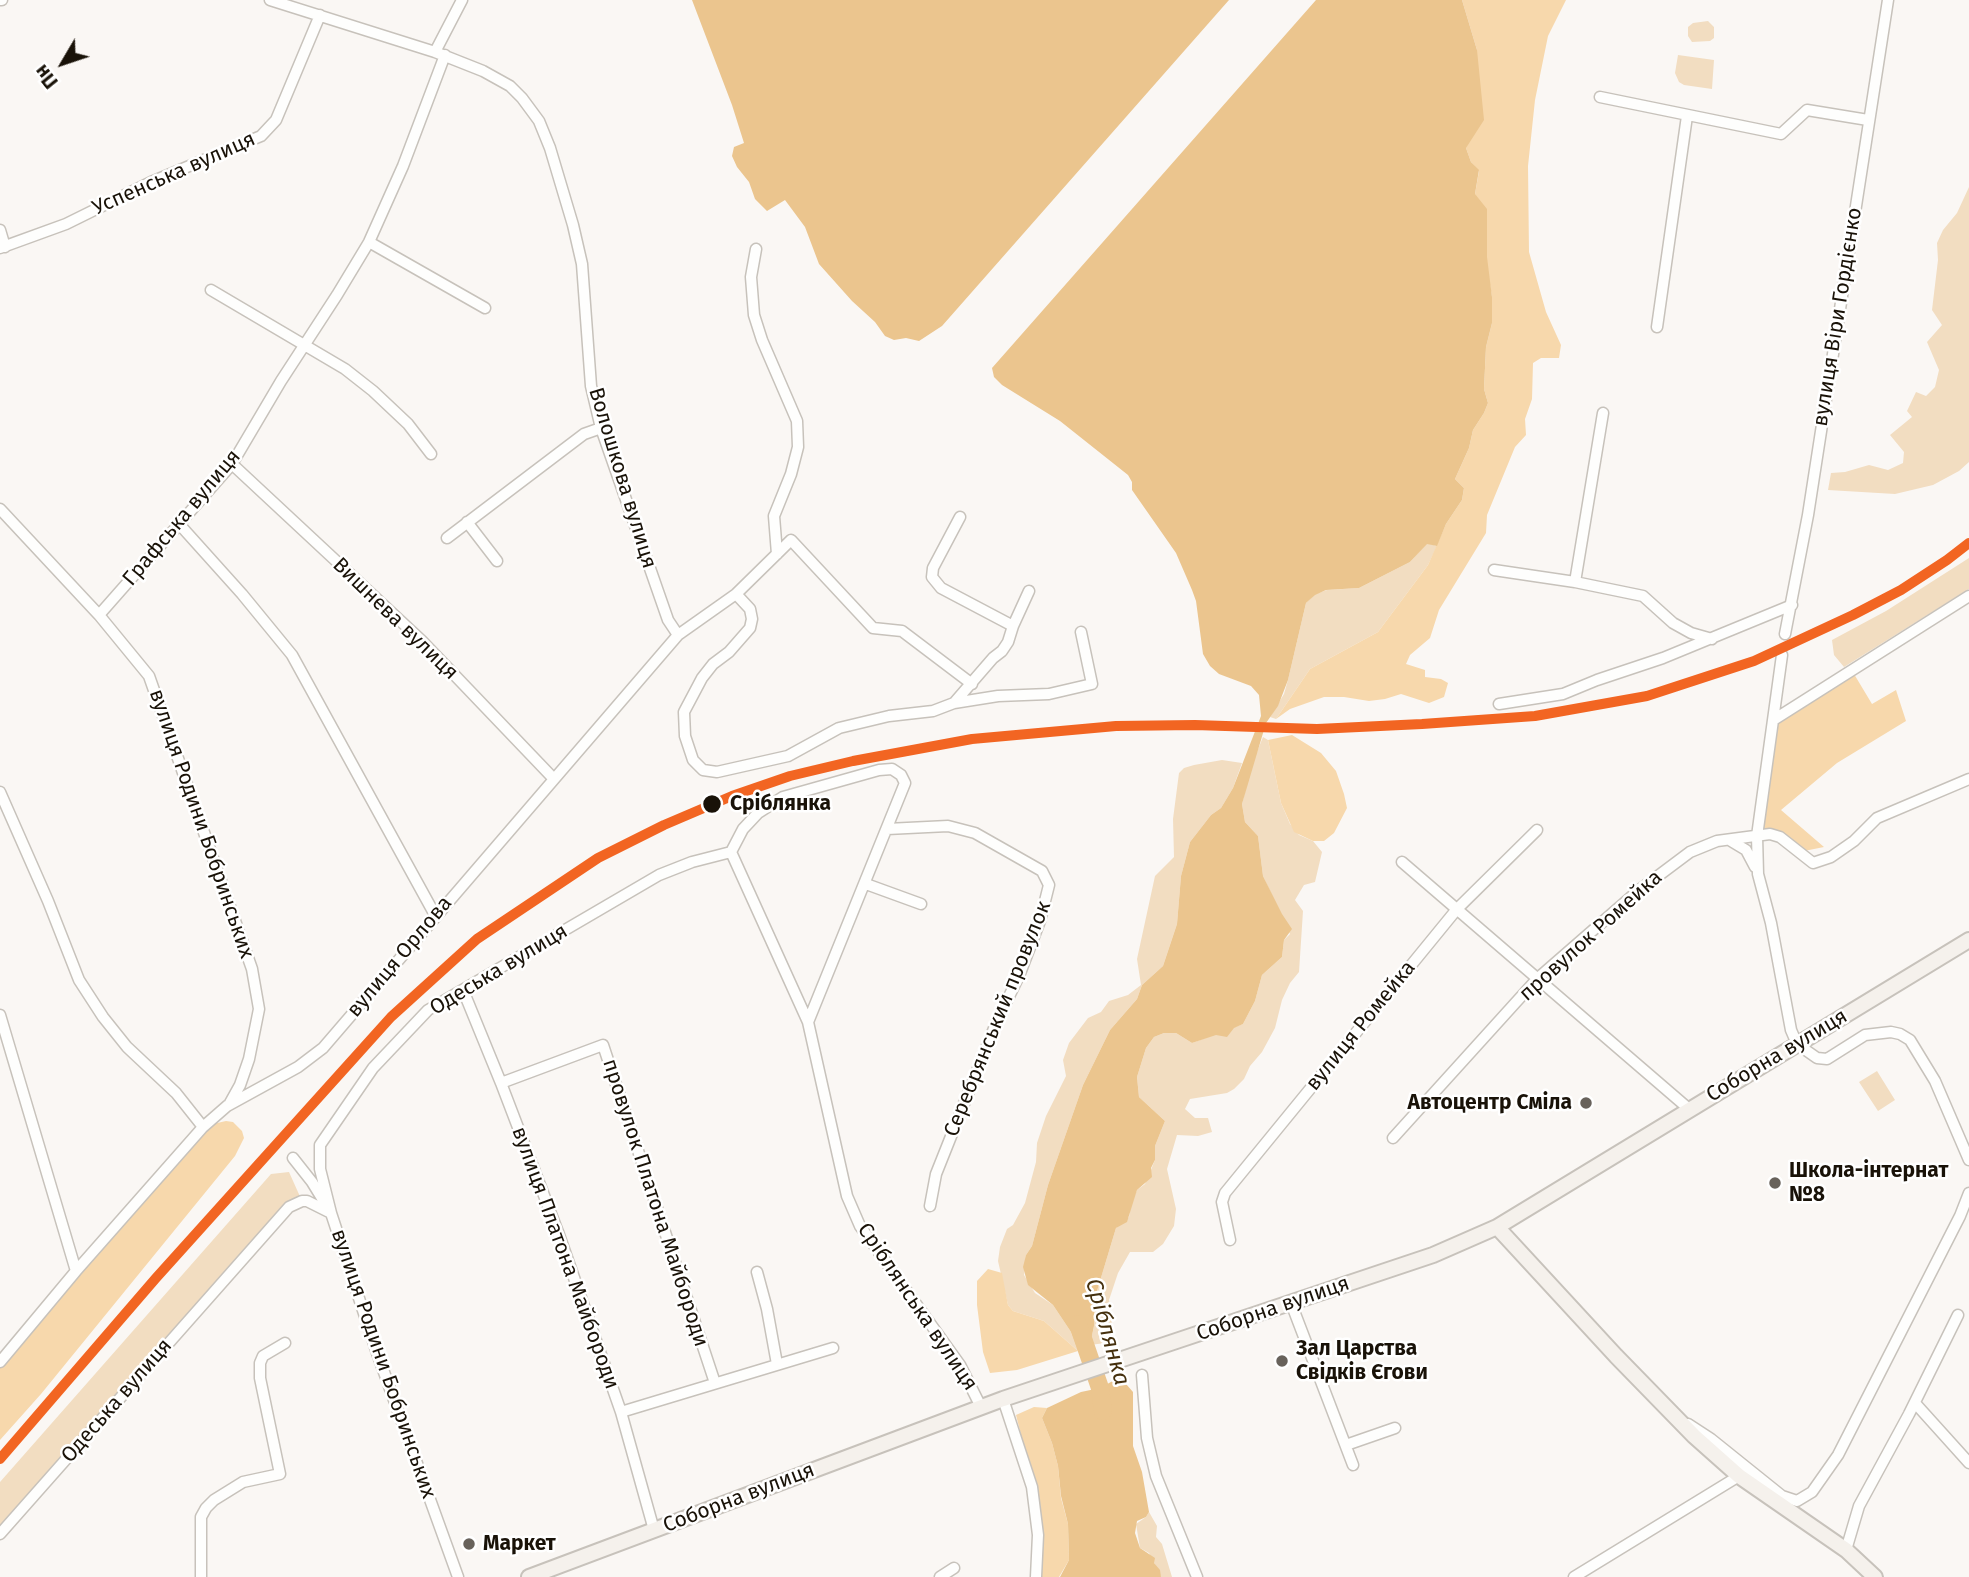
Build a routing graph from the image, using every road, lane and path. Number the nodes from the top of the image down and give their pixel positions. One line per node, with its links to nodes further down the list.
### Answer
1 (270, 0): 4 (street, Волошкова вулиця)
2 (462, 0): 5 (street, Графська вулиця)
3 (1888, 0): 8 (street, вулиця Віри Гордієнко)
4 (320, 15): 5 (street, Волошкова вулиця); 11 (street, Успенська вулиця)
5 (440, 53): 10 (street, Графська вулиця); 18 (street, Волошкова вулиця)
6 (1600, 97): 7 (street)
7 (1687, 116): 8 (street); 15 (street)
8 (1868, 120): 33 (street, вулиця Віри Гордієнко)
9 (0, 230): 11 (street)
10 (369, 242): 14 (street); 16 (street, Графська вулиця)
11 (2, 247)
12 (756, 249): 26 (street)
13 (211, 290): 16 (street)
14 (485, 308)
15 (1657, 327)
16 (303, 344): 19 (street); 20 (street, Графська вулиця)
17 (1603, 413): 29 (street)
18 (601, 428): 23 (street); 38 (street, Волошкова вулиця)
19 (431, 454)
20 (232, 464): 24 (street, Графська вулиця); 45 (street, Вишнева вулиця)
21 (0, 509): 34 (street, вулиця Родини Бобринських)
22 (960, 517): 35 (street)
23 (467, 522): 25 (street); 27 (street)
24 (180, 525): 34 (street, Графська вулиця); 58 (street)
25 (447, 538)
26 (777, 554): 31 (street, вулиця Орлова); 41 (street, вулиця Орлова)
27 (497, 561)
28 (1494, 570): 29 (street)
29 (1575, 582): 39 (street)
30 (1028, 592): 35 (street)
31 (736, 594): 38 (street, вулиця Орлова); 42 (street)
32 (1969, 596): 44 (street)
33 (1792, 605): 37 (street, вулиця Віри Гордієнко); 39 (street)
34 (99, 615): 66 (street, вулиця Родини Бобринських)
35 (1013, 626): 41 (street)
36 (1081, 632): 42 (street)
37 (1785, 634)
38 (678, 635): 45 (street, вулиця Орлова)
39 (1712, 639): 43 (street)
40 (1782, 655): 44 (street)
41 (972, 684): 42 (street)
42 (954, 703)
43 (1499, 704)
44 (1775, 719): 50 (street)
45 (553, 778): 58 (street, вулиця Орлова)
46 (1969, 779): 50 (street)
47 (0, 792): 68 (street)
48 (887, 829): 52 (street); 55 (street); 73 (street, Серебрянський провулок)
49 (1538, 830): 57 (street, вулиця Ромейка)
50 (1757, 836): 51 (street, провулок Ромейка); 54 (street)
51 (1727, 840): 54 (street); 60 (street, провулок Ромейка)
52 (731, 852): 61 (street, Одеська вулиця); 63 (street, Сріблянська вулиця)
53 (1402, 862): 57 (street)
54 (1758, 874): 64 (street)
55 (866, 884): 56 (street); 63 (street)
56 (921, 904)
57 (1457, 909): 60 (street); 76 (street, вулиця Ромейка)
58 (435, 915): 66 (street, вулиця Орлова)
59 (1969, 940): 64 (main road, Соборна вулиця)
60 (1537, 979): 67 (street); 69 (street, провулок Ромейка)
61 (463, 990): 65 (street, вулиця Платона Майбороди); 74 (street, Одеська вулиця)
62 (0, 1015): 77 (street)
63 (808, 1022): 89 (street, Сріблянська вулиця)
64 (1797, 1044): 67 (main road, Соборна вулиця); 71 (street)
65 (501, 1083): 86 (street, провулок Платона Майбороди); 90 (street, вулиця Платона Майбороди)
66 (228, 1106): 68 (street, вулиця Орлова)
67 (1689, 1109): 75 (main road, Соборна вулиця)
68 (203, 1126): 77 (street, вулиця Орлова)
69 (1393, 1138)
70 (293, 1158): 74 (street, вулиця Родини Бобринських)
71 (1969, 1160)
72 (1969, 1193): 91 (street)
73 (930, 1206)
74 (331, 1213): 98 (street, Одеська вулиця); 102 (street, вулиця Родини Бобринських)
75 (1497, 1227): 79 (main road, Соборна вулиця); 91 (main road)
76 (1230, 1240)
77 (76, 1271): 83 (street, вулиця Орлова)
78 (757, 1272): 84 (street)
79 (1291, 1303): 87 (main road, Соборна вулиця); 93 (street)
80 (1958, 1315): 88 (street)
81 (285, 1343): 101 (street)
82 (833, 1348): 84 (street)
83 (0, 1362)
84 (777, 1364): 86 (street)
85 (1142, 1375): 106 (street)
86 (715, 1383): 90 (street)
87 (1003, 1399): 89 (main road, Соборна вулиця); 105 (street)
88 (1915, 1403): 94 (street); 99 (street)
89 (981, 1407): 97 (main road, Соборна вулиця)
90 (621, 1412): 97 (street, вулиця Платона Майбороди)
91 (1675, 1416): 96 (main road)
92 (1395, 1428): 93 (street)
93 (1346, 1445): 95 (street)
94 (1969, 1462)
95 (1353, 1465)
96 (1739, 1476): 99 (main road); 107 (street)
97 (654, 1530): 103 (main road, Соборна вулиця)
98 (0, 1534)
99 (1844, 1548): 108 (main road)
100 (954, 1568): 104 (street)
101 (201, 1577)
102 (458, 1577)
103 (529, 1577)
104 (940, 1577)
105 (1036, 1577)
106 (1197, 1577)
107 (1574, 1577)
108 (1875, 1577)

